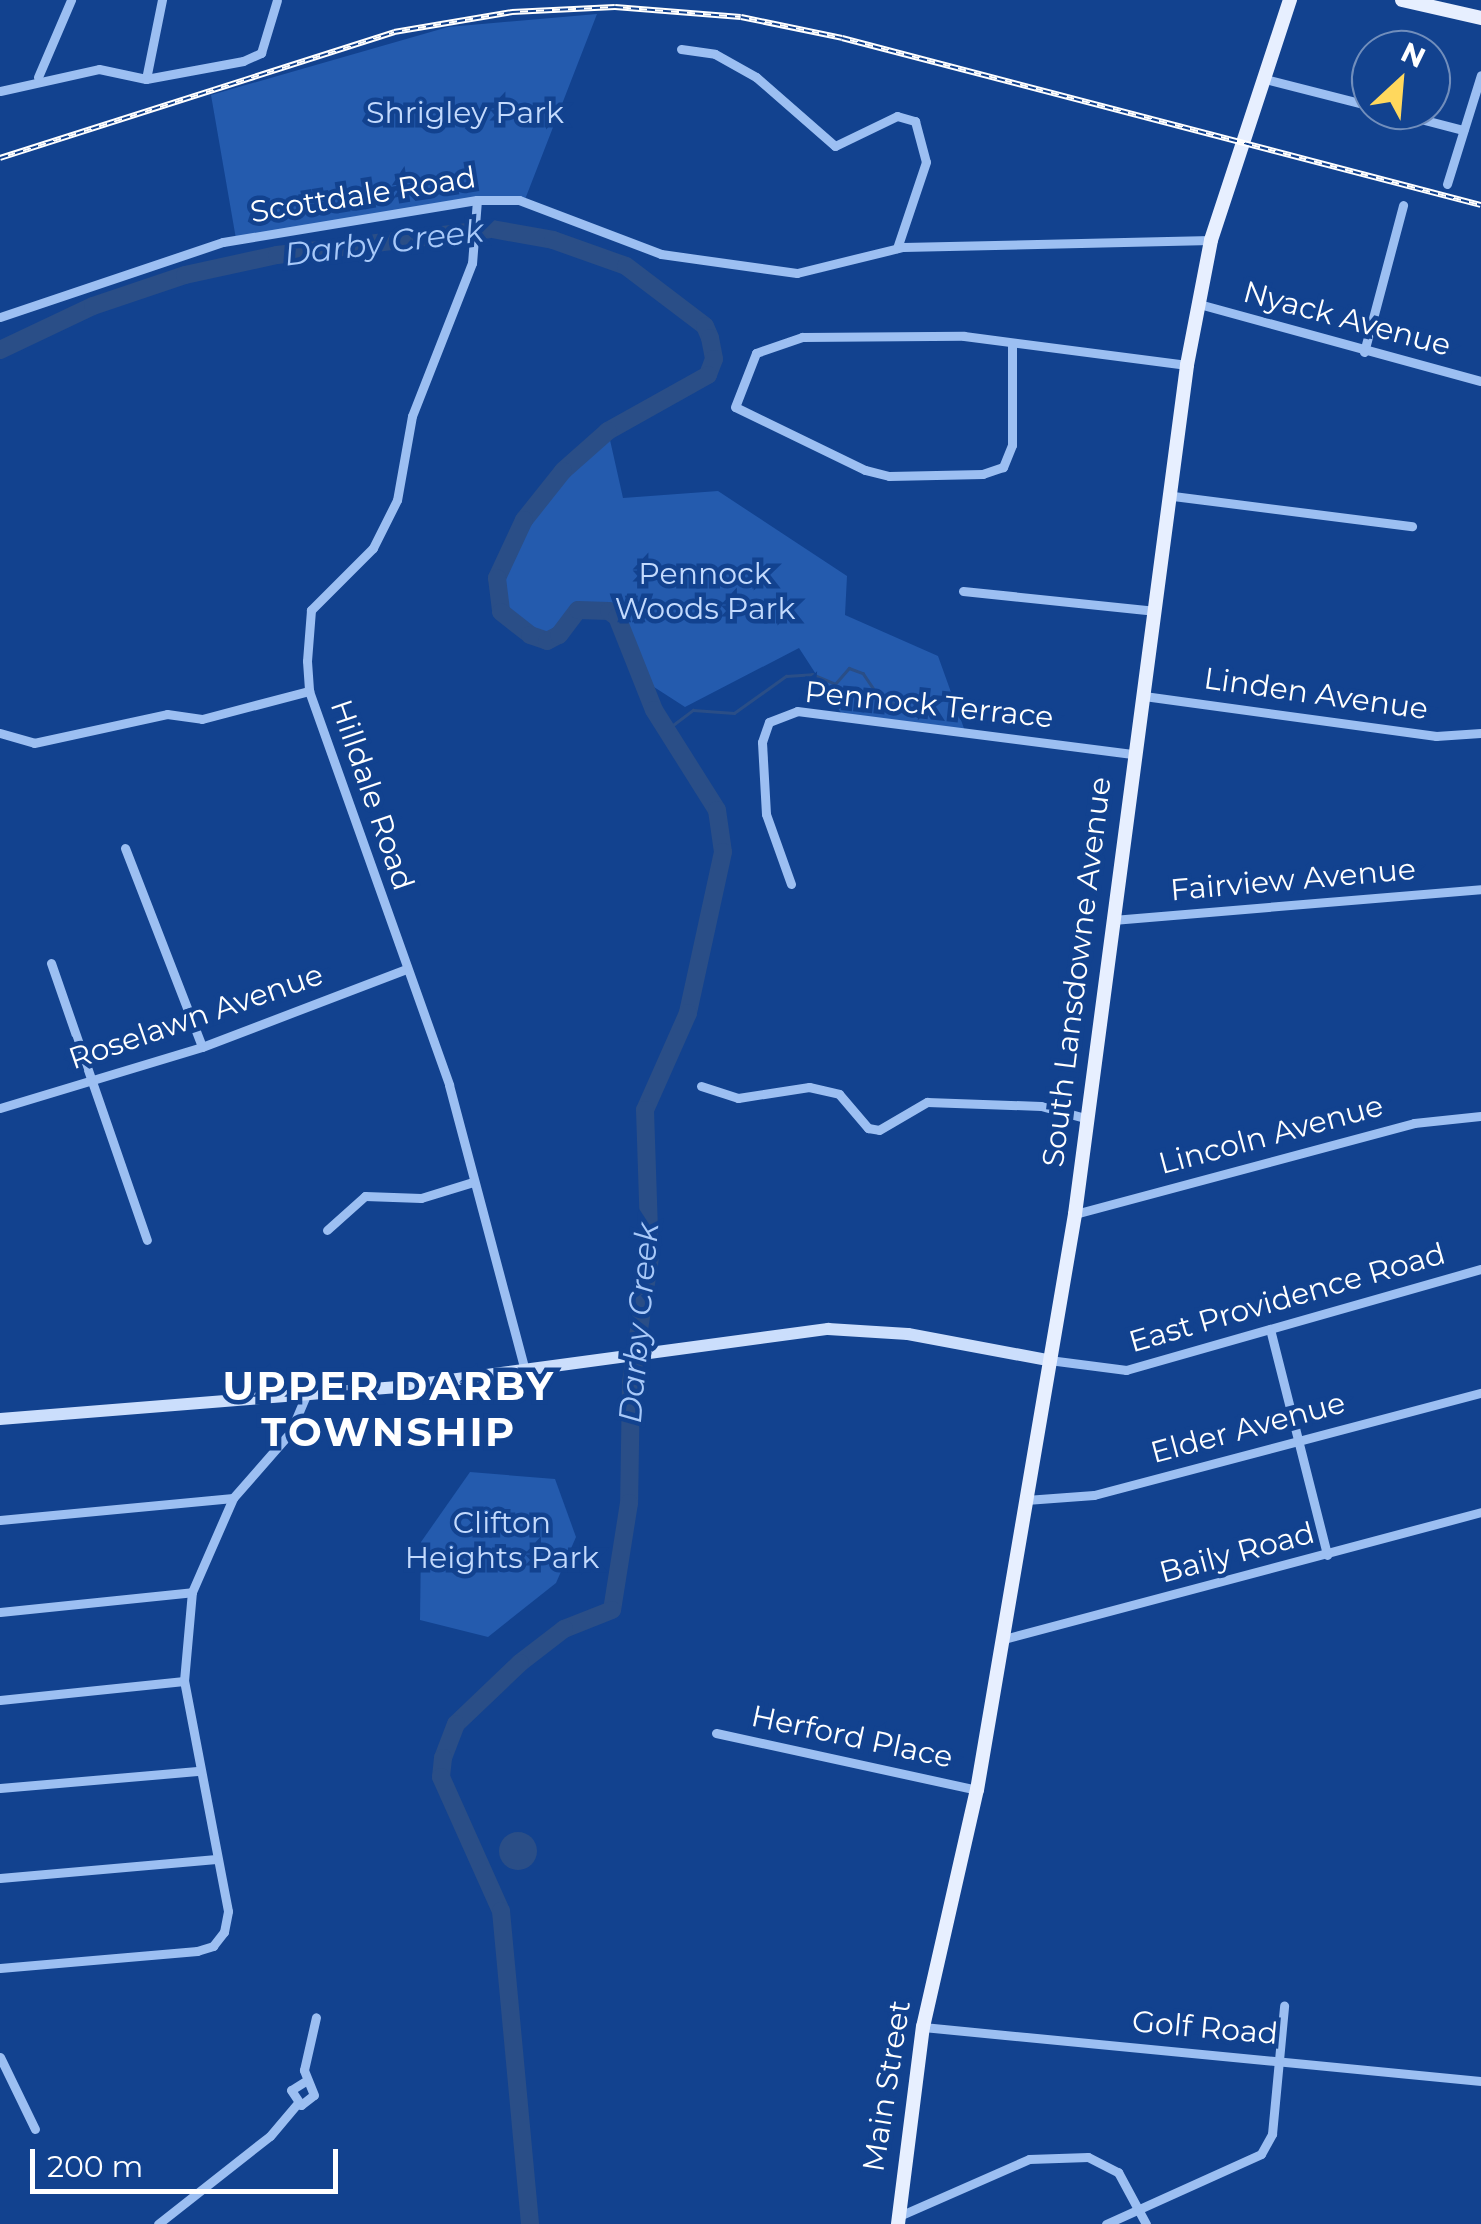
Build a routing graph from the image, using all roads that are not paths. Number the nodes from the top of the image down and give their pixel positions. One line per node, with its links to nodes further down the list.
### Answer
1 (72, 0): 9 (street)
2 (162, 0): 11 (street)
3 (277, 0): 11 (street)
4 (1290, 0): 10 (main road, South Lansdowne Avenue)
5 (1402, 0): 6 (main road)
6 (1481, 18)
7 (681, 49): 20 (street)
8 (1481, 75): 15 (street)
9 (38, 77): 11 (street); 12 (street)
10 (1265, 78): 13 (street); 19 (main road, South Lansdowne Avenue)
11 (146, 80)
12 (0, 91)
13 (1351, 101)
14 (1451, 127): 15 (street)
15 (1463, 130): 16 (street)
16 (1447, 184)
17 (477, 204): 20 (street, Scottdale Road); 22 (street, Scottdale Road); 31 (street, Hilldale Road)
18 (1403, 205): 24 (street)
19 (1211, 240): 20 (street, Scottdale Road); 21 (main road, South Lansdowne Avenue)
20 (897, 248)
21 (1199, 304): 24 (street, Nyack Avenue); 25 (main road, South Lansdowne Avenue)
22 (0, 317)
23 (1012, 346): 23 (street); 25 (street)
24 (1364, 352): 26 (street, Nyack Avenue)
25 (1187, 366): 27 (main road, South Lansdowne Avenue)
26 (1481, 381)
27 (1173, 496): 28 (street); 30 (main road, South Lansdowne Avenue)
28 (1412, 526)
29 (963, 591): 30 (street)
30 (1158, 611): 32 (main road, South Lansdowne Avenue)
31 (309, 690): 33 (street); 41 (street, Hilldale Road)
32 (1144, 696): 34 (street, Linden Avenue); 35 (main road, South Lansdowne Avenue)
33 (0, 733)
34 (1481, 733)
35 (1132, 754): 37 (street, Pennock Terrace); 39 (main road, South Lansdowne Avenue)
36 (124, 848): 42 (street)
37 (791, 884)
38 (1481, 889): 39 (street, Fairview Avenue)
39 (1110, 920): 47 (main road, South Lansdowne Avenue)
40 (51, 963): 43 (street)
41 (406, 970): 42 (street, Roselawn Avenue); 48 (street, Hilldale Road)
42 (202, 1047): 43 (street, Roselawn Avenue)
43 (92, 1080): 45 (street, Roselawn Avenue); 51 (street)
44 (701, 1086): 47 (street)
45 (0, 1108)
46 (1481, 1116): 49 (street, Lincoln Avenue)
47 (1085, 1118): 49 (main road, South Lansdowne Avenue)
48 (473, 1182): 50 (street); 55 (street, Hilldale Road)
49 (1075, 1214): 54 (main road, South Lansdowne Avenue)
50 (327, 1230)
51 (147, 1240)
52 (1481, 1269): 53 (street, East Providence Road)
53 (1270, 1330): 54 (street, East Providence Road); 59 (street)
54 (1047, 1360): 55 (street); 61 (main road, South Lansdowne Avenue)
55 (524, 1368): 57 (street)
56 (1481, 1393): 59 (street, Elder Avenue)
57 (305, 1397): 58 (street); 60 (street)
58 (0, 1420)
59 (1297, 1440): 61 (street, Elder Avenue); 64 (street)
60 (233, 1498): 63 (street); 65 (street)
61 (1026, 1500): 67 (main road, South Lansdowne Avenue)
62 (1481, 1512): 64 (street, Baily Road)
63 (0, 1520)
64 (1327, 1555): 67 (street, Baily Road)
65 (192, 1592): 66 (street); 68 (street)
66 (0, 1612)
67 (1004, 1639): 73 (main road, South Lansdowne Avenue)
68 (184, 1681): 69 (street); 71 (street)
69 (0, 1700)
70 (716, 1733): 73 (street, Herford Place)
71 (197, 1771): 72 (street); 74 (street)
72 (0, 1788)
73 (977, 1790): 76 (main road, South Lansdowne Avenue)
74 (216, 1859): 75 (street); 77 (street)
75 (0, 1878)
76 (938, 1958): 80 (main road, Main Street)
77 (0, 1968)
78 (1284, 2006): 82 (street)
79 (316, 2017): 84 (street)
80 (924, 2027): 82 (street, Golf Road); 88 (main road, Main Street)
81 (0, 2058): 86 (street)
82 (1280, 2060): 83 (street, Golf Road); 87 (street)
83 (1481, 2081)
84 (304, 2082): 85 (street); 85 (street)
85 (297, 2104): 89 (street)
86 (35, 2130)
87 (1139, 2209): 88 (street); 90 (street); 91 (street)
88 (897, 2220)
89 (158, 2224)
90 (1106, 2224)
91 (1146, 2224)

